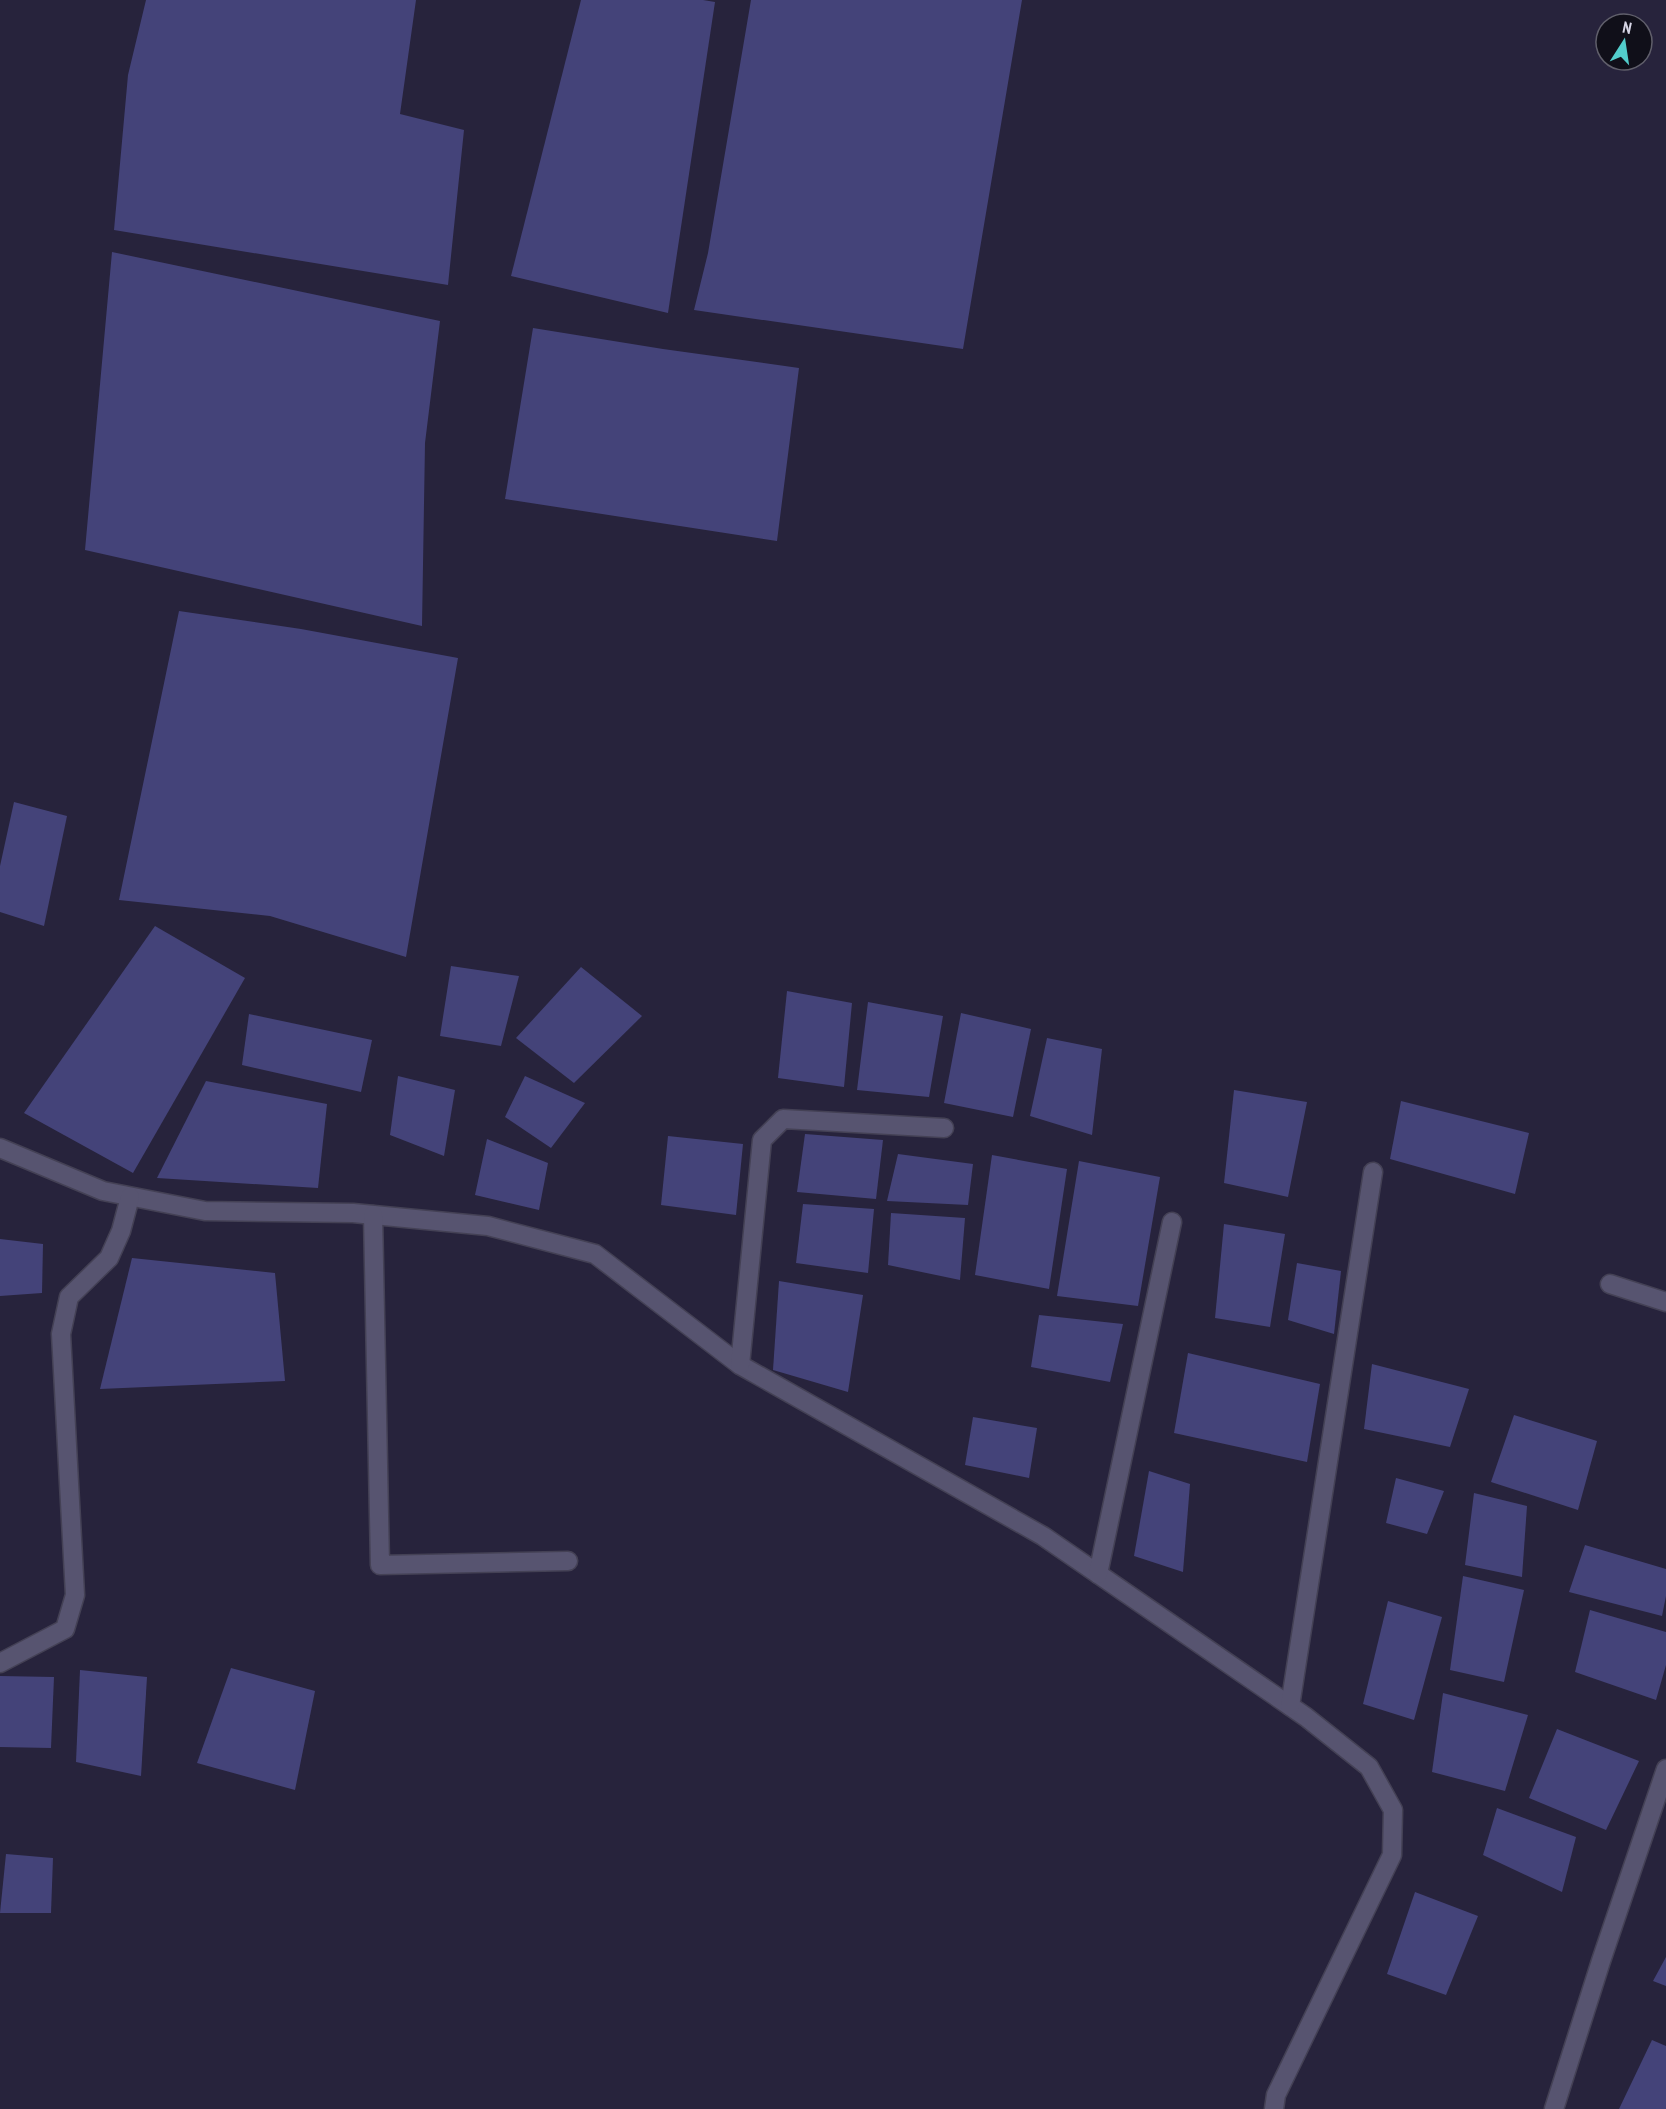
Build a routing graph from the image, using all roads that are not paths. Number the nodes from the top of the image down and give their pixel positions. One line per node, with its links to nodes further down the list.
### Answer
1 (944, 1128): 9 (street)
2 (0, 1148): 4 (street)
3 (1373, 1172): 13 (street)
4 (130, 1197): 5 (street); 12 (street)
5 (373, 1215): 9 (street); 10 (street)
6 (1172, 1222): 11 (street)
7 (1610, 1284): 8 (street)
8 (1666, 1302)
9 (740, 1365): 11 (street)
10 (568, 1561)
11 (1098, 1574): 13 (street)
12 (0, 1663)
13 (1290, 1706): 15 (street)
14 (1666, 1769): 16 (street)
15 (1274, 2109)
16 (1554, 2109)

